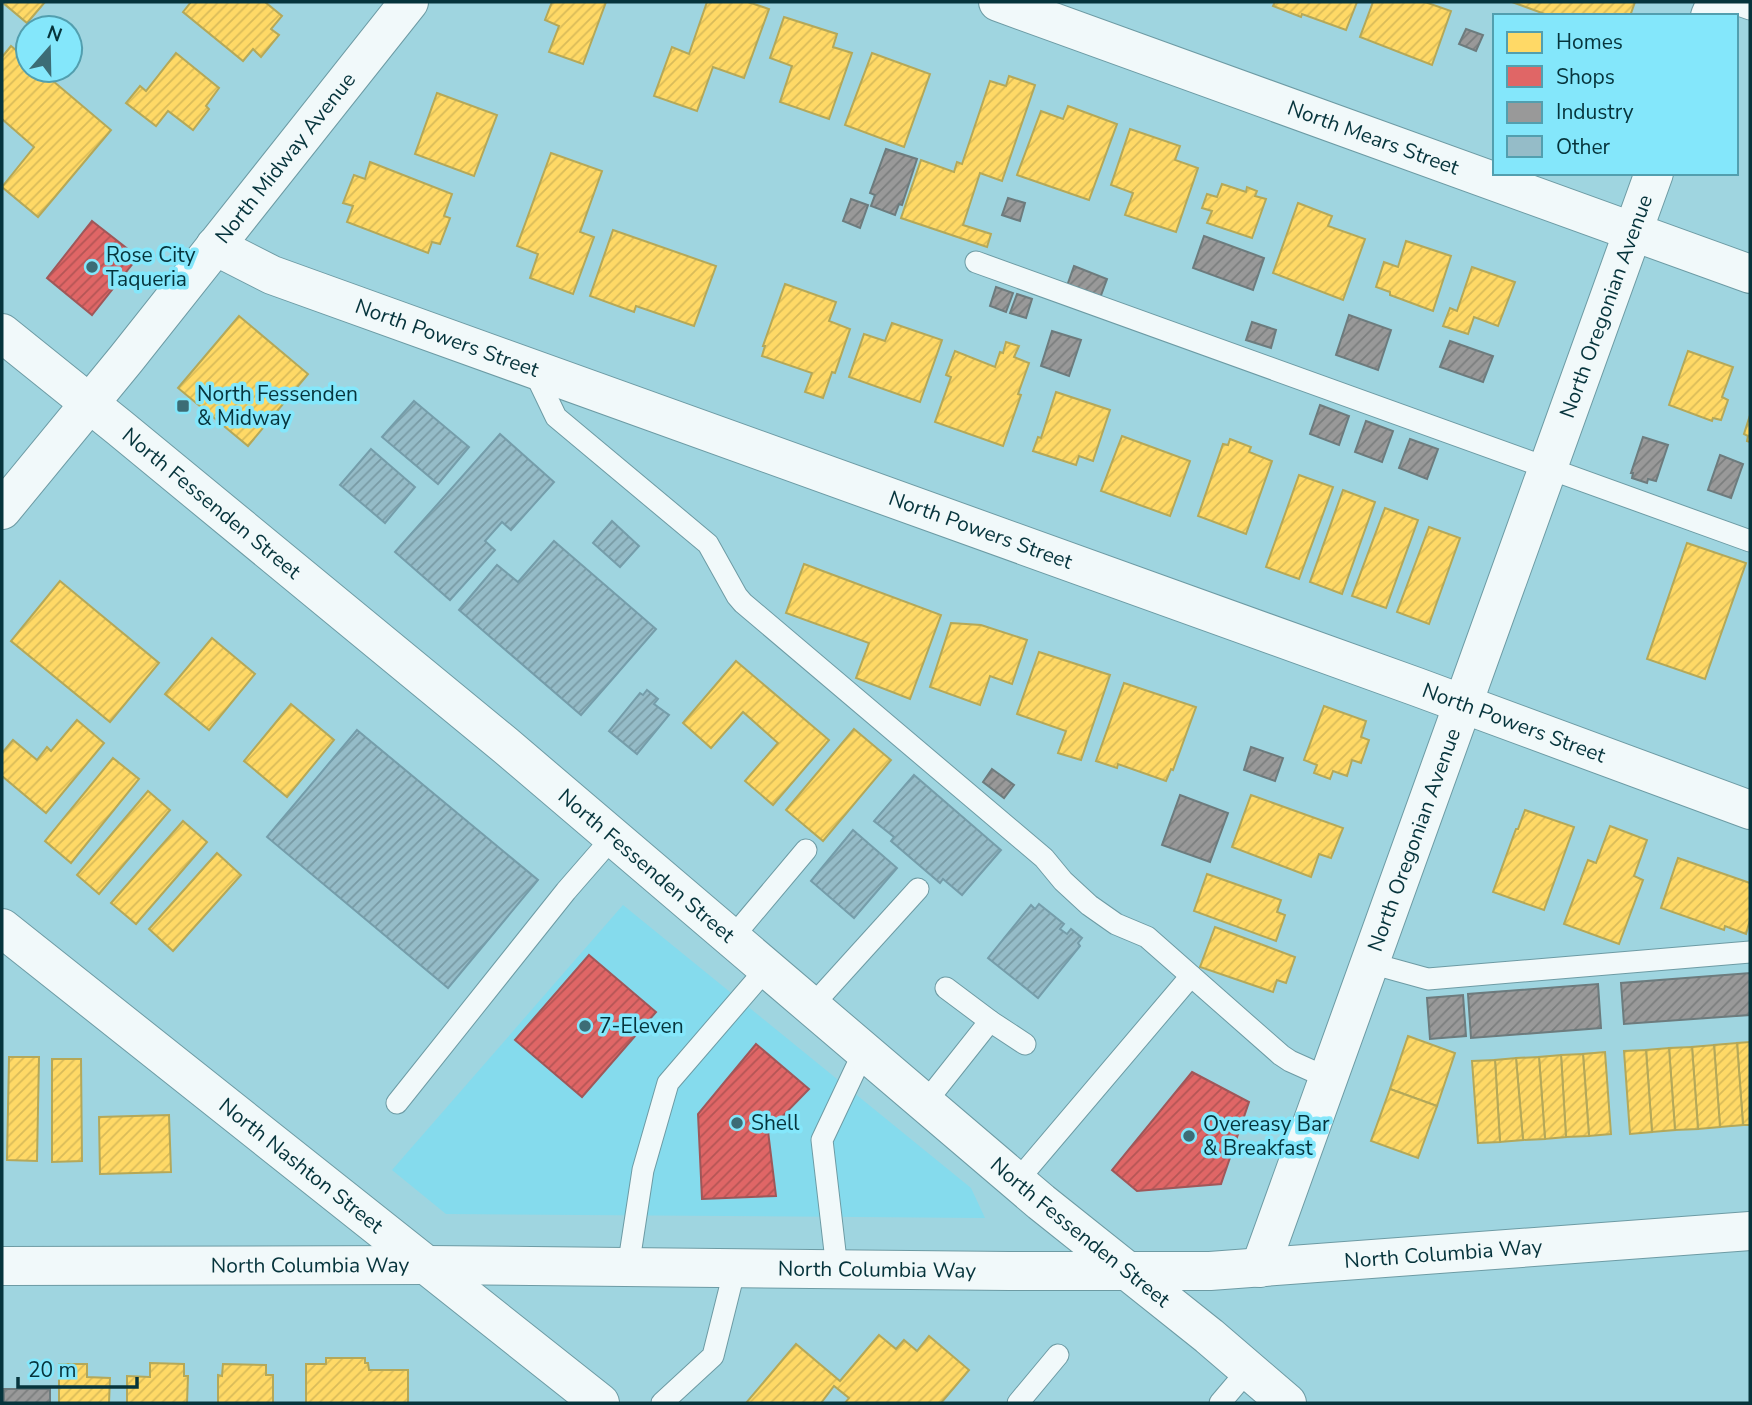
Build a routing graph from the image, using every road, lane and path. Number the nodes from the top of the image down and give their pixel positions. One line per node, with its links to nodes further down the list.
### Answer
1 (409, 2): 7 (street, North Midway Avenue)
2 (998, 2): 6 (street, North Mears Street)
3 (1730, 2): 4 (lane)
4 (1750, 9)
5 (1653, 175): 6 (street, North Oregonian Avenue)
6 (1633, 231): 9 (street, North Mears Street); 13 (street, North Oregonian Avenue)
7 (215, 246): 11 (street, North Powers Street); 12 (street, North Midway Avenue)
8 (976, 262): 13 (lane)
9 (1750, 274)
10 (2, 333): 12 (street, North Fessenden Street)
11 (533, 369): 16 (street, North Powers Street); 26 (lane)
12 (89, 403): 14 (street, North Midway Avenue); 18 (street, North Fessenden Street)
13 (1548, 468): 15 (lane); 16 (street, North Oregonian Avenue)
14 (2, 510)
15 (1750, 541)
16 (1462, 704): 17 (street, North Powers Street); 24 (street, North Oregonian Avenue)
17 (1750, 810)
18 (613, 837): 22 (street, North Fessenden Street); 33 (lane)
19 (806, 850): 22 (lane)
20 (918, 889): 28 (lane)
21 (2, 928): 37 (street, North Nashton Street)
22 (732, 938): 25 (street, North Fessenden Street)
23 (1750, 952): 24 (lane)
24 (1370, 963): 32 (street, North Oregonian Avenue)
25 (766, 968): 28 (street, North Fessenden Street); 39 (lane)
26 (1191, 976): 32 (lane); 35 (lane)
27 (946, 988): 29 (lane)
28 (811, 1007): 31 (street, North Fessenden Street)
29 (990, 1021): 30 (lane); 34 (lane)
30 (1025, 1044)
31 (864, 1051): 34 (street, North Fessenden Street); 42 (lane)
32 (1328, 1077): 41 (street, North Oregonian Avenue)
33 (397, 1103)
34 (925, 1103): 35 (street, North Fessenden Street)
35 (1017, 1181): 43 (street, North Fessenden Street)
36 (1750, 1231): 41 (street, North Columbia Way)
37 (426, 1265): 38 (street, North Columbia Way); 39 (street, North Columbia Way); 46 (street, North Nashton Street)
38 (2, 1266)
39 (628, 1268): 40 (street, North Columbia Way)
40 (734, 1268): 42 (street, North Columbia Way); 47 (lane)
41 (1260, 1268): 43 (street, North Columbia Way)
42 (837, 1269): 43 (street, North Columbia Way)
43 (1128, 1271): 45 (street, North Fessenden Street)
44 (1058, 1355): 48 (lane)
45 (1248, 1370): 49 (lane); 50 (street, North Fessenden Street)
46 (600, 1403)
47 (662, 1403)
48 (1018, 1403)
49 (1220, 1403)
50 (1287, 1403)

